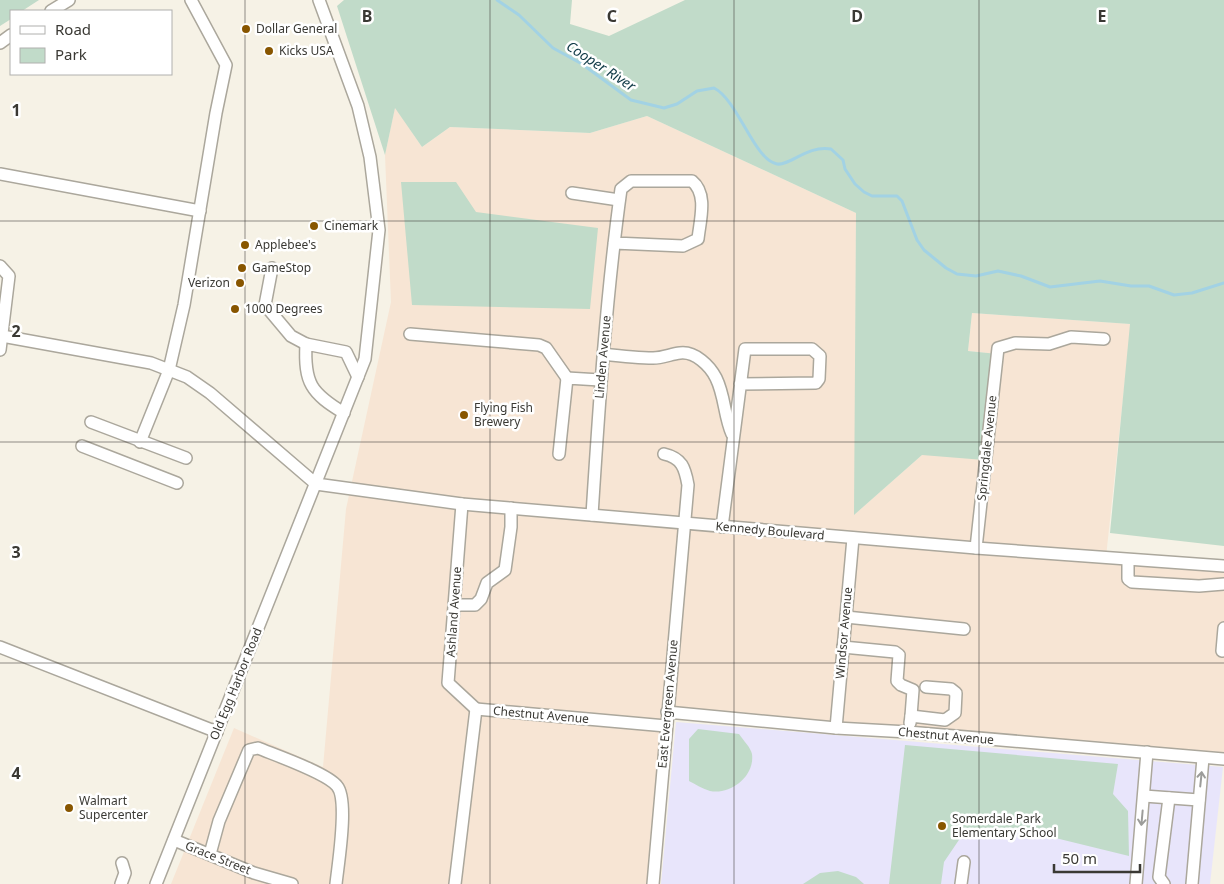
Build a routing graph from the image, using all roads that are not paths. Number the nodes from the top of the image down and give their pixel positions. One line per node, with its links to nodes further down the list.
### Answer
1 (69, 0): 4 (street)
2 (192, 0): 8 (street)
3 (319, 0): 19 (street, Old Egg Harbor Road)
4 (53, 10)
5 (0, 174): 8 (street)
6 (572, 193): 7 (street)
7 (619, 200): 9 (street, Linden Avenue); 9 (street)
8 (200, 211): 18 (street)
9 (614, 244): 17 (street, Linden Avenue)
10 (0, 266): 13 (street)
11 (272, 268): 15 (street)
12 (410, 334): 20 (street)
13 (2, 336): 16 (street); 18 (street)
14 (1104, 339): 39 (street, Springdale Avenue)
15 (306, 344): 19 (street); 23 (street)
16 (0, 350)
17 (603, 354): 21 (street, Linden Avenue); 25 (street)
18 (169, 370): 26 (street); 32 (street)
19 (358, 377): 23 (street, Old Egg Harbor Road)
20 (567, 378): 21 (street); 28 (street)
21 (600, 380): 35 (street, Linden Avenue)
22 (740, 384): 22 (street); 25 (street)
23 (344, 413): 32 (street, Old Egg Harbor Road)
24 (91, 422): 26 (street)
25 (732, 434): 37 (street)
26 (140, 442): 30 (street)
27 (82, 446): 31 (street)
28 (559, 454)
29 (664, 454): 36 (street, East Evergreen Avenue)
30 (186, 458)
31 (177, 484)
32 (316, 484): 33 (street, Kennedy Boulevard); 56 (street, Old Egg Harbor Road)
33 (462, 504): 34 (street, Kennedy Boulevard); 43 (street, Ashland Avenue)
34 (511, 508): 35 (street, Kennedy Boulevard); 43 (street)
35 (592, 515): 36 (street, Kennedy Boulevard)
36 (686, 523): 37 (street, Kennedy Boulevard); 52 (street, East Evergreen Avenue)
37 (722, 526): 38 (street, Kennedy Boulevard)
38 (853, 538): 39 (street, Kennedy Boulevard); 44 (street, Windsor Avenue)
39 (976, 548): 40 (street, Kennedy Boulevard)
40 (1128, 560): 41 (street, Kennedy Boulevard); 42 (street)
41 (1224, 566)
42 (1224, 584)
43 (454, 605): 51 (street, Ashland Avenue)
44 (846, 617): 46 (street); 48 (street, Windsor Avenue)
45 (1224, 628): 49 (street)
46 (964, 630)
47 (0, 647): 56 (street)
48 (843, 648): 53 (street); 55 (street, Windsor Avenue)
49 (1222, 650)
50 (926, 687): 53 (street)
51 (476, 709): 54 (street, Chestnut Avenue); 72 (street)
52 (667, 712): 54 (street, East Evergreen Avenue); 55 (street, Chestnut Avenue)
53 (910, 716): 57 (street)
54 (666, 726): 73 (street, East Evergreen Avenue)
55 (836, 728): 57 (street, Chestnut Avenue)
56 (217, 732): 64 (street, Old Egg Harbor Road)
57 (908, 732): 58 (street, Chestnut Avenue)
58 (1147, 752): 59 (street, Chestnut Avenue); 61 (street)
59 (1203, 758): 60 (street, Chestnut Avenue); 63 (street, one-way to 59)
60 (1224, 759)
61 (1144, 796): 62 (street); 75 (street, one-way to 75)
62 (1168, 798): 63 (street); 76 (street)
63 (1199, 800): 77 (street)
64 (174, 840): 65 (street, Grace Street); 69 (street, Old Egg Harbor Road)
65 (210, 854): 70 (street, Grace Street); 71 (street)
66 (964, 862): 74 (street)
67 (122, 863): 68 (street)
68 (121, 884)
69 (156, 884)
70 (292, 884)
71 (336, 884)
72 (455, 884)
73 (653, 884)
74 (961, 884)
75 (1136, 884)
76 (1164, 884)
77 (1192, 884)

